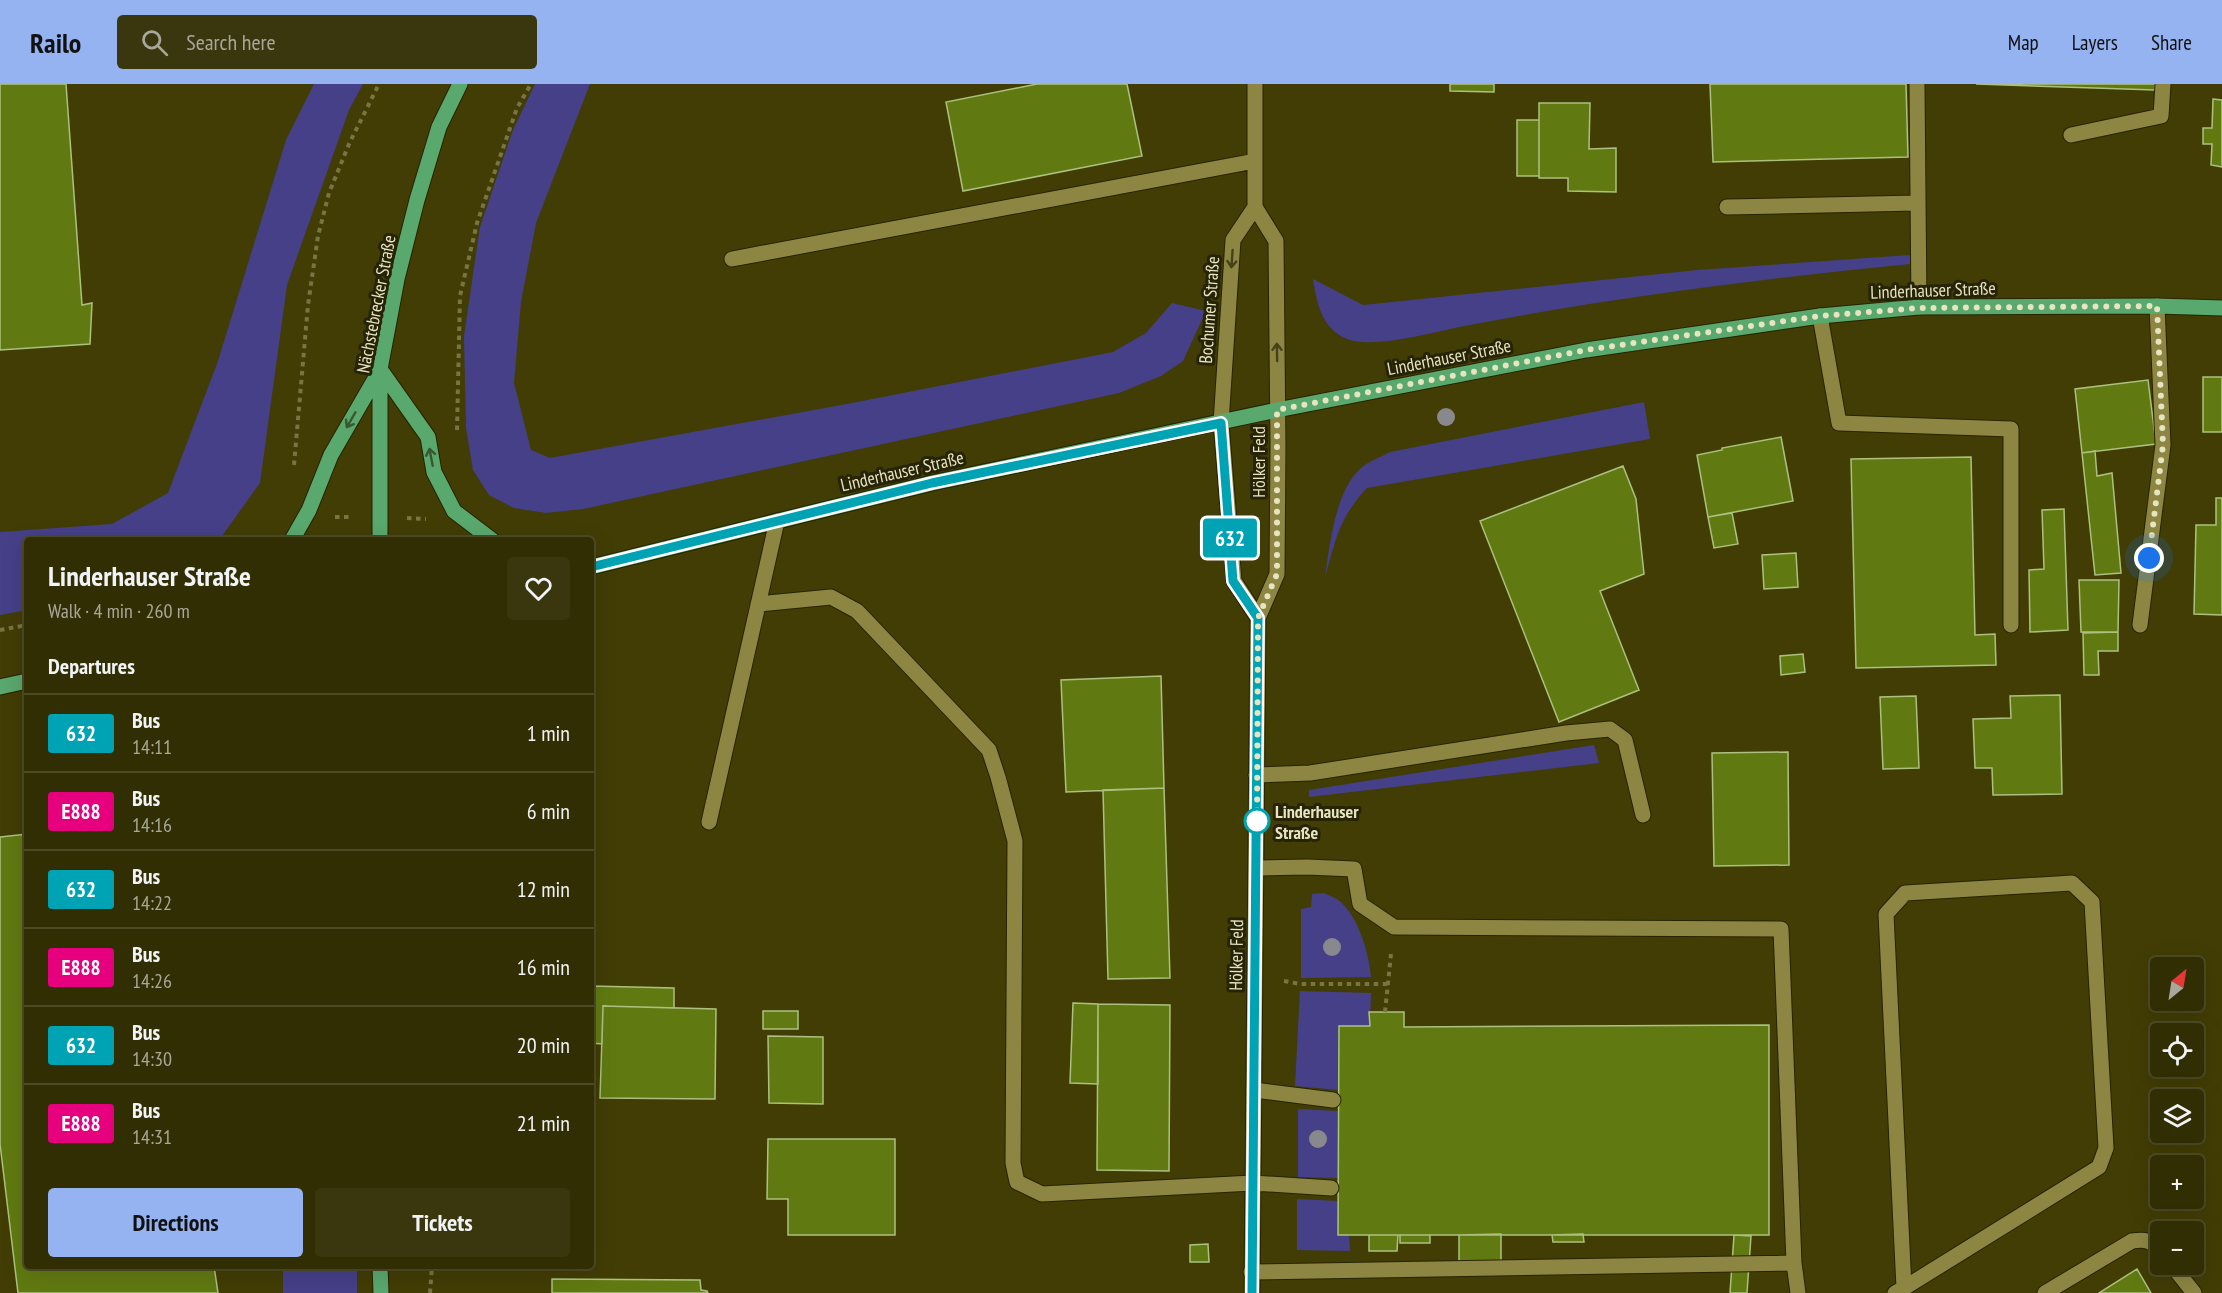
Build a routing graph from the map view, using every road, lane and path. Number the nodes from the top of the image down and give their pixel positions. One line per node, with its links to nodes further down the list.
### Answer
1 (379, 84): 21 (path)
2 (460, 84): 17 (main road, Nächstebrecker Straße)
3 (531, 84): 20 (path)
4 (1255, 84): 8 (street)
5 (1917, 84): 9 (street)
6 (2163, 84): 7 (street)
7 (2071, 135)
8 (1255, 161): 10 (street); 12 (street)
9 (1917, 203): 11 (street); 14 (street)
10 (1255, 207): 18 (street, one-way to 10); 19 (street, Bochumer Straße, one-way to 19)
11 (1727, 207)
12 (732, 259)
13 (2157, 306): 14 (main road, Linderhauser Straße); 15 (main road, Linderhauser Straße); 29 (street)
14 (1919, 308): 16 (main road, Linderhauser Straße)
15 (2222, 308)
16 (1820, 316): 18 (main road, Linderhauser Straße); 31 (street)
17 (380, 369): 23 (main road, one-way to 23); 24 (main road, Nächstebrecker Straße); 25 (main road, one-way to 17)
18 (1277, 410): 19 (main road, Linderhauser Straße); 28 (street, Hölker Feld)
19 (1221, 423): 22 (main road, Linderhauser Straße); 28 (street, Hölker Feld)
20 (457, 434)
21 (294, 470)
22 (777, 521): 26 (main road, Linderhauser Straße); 27 (street)
23 (294, 537)
24 (380, 537)
25 (488, 537)
26 (594, 566)
27 (758, 604): 37 (street); 45 (street)
28 (1258, 618): 35 (street, Hölker Feld)
29 (2140, 625)
30 (24, 626): 32 (path)
31 (2011, 626)
32 (0, 630)
33 (24, 682): 34 (main road)
34 (0, 687)
35 (1256, 775): 36 (street); 38 (street, Hölker Feld)
36 (1643, 815)
37 (709, 822)
38 (1257, 868): 39 (street); 43 (street, Hölker Feld)
39 (1394, 927): 41 (path); 48 (street)
40 (1300, 984): 41 (path)
41 (1388, 984): 42 (path)
42 (1385, 1012)
43 (1254, 1090): 44 (street); 45 (street, Hölker Feld)
44 (1333, 1100)
45 (1253, 1183): 46 (street); 51 (street, Hölker Feld)
46 (1331, 1188)
47 (2150, 1242): 58 (street)
48 (1794, 1263): 51 (street); 57 (street)
49 (380, 1269): 54 (main road)
50 (432, 1269): 55 (path)
51 (1251, 1272): 56 (street, Hölker Feld)
52 (2180, 1275): 59 (street)
53 (1900, 1291): 53 (street)
54 (381, 1293)
55 (430, 1293)
56 (1252, 1293)
57 (1798, 1293)
58 (2045, 1293)
59 (2194, 1293)

